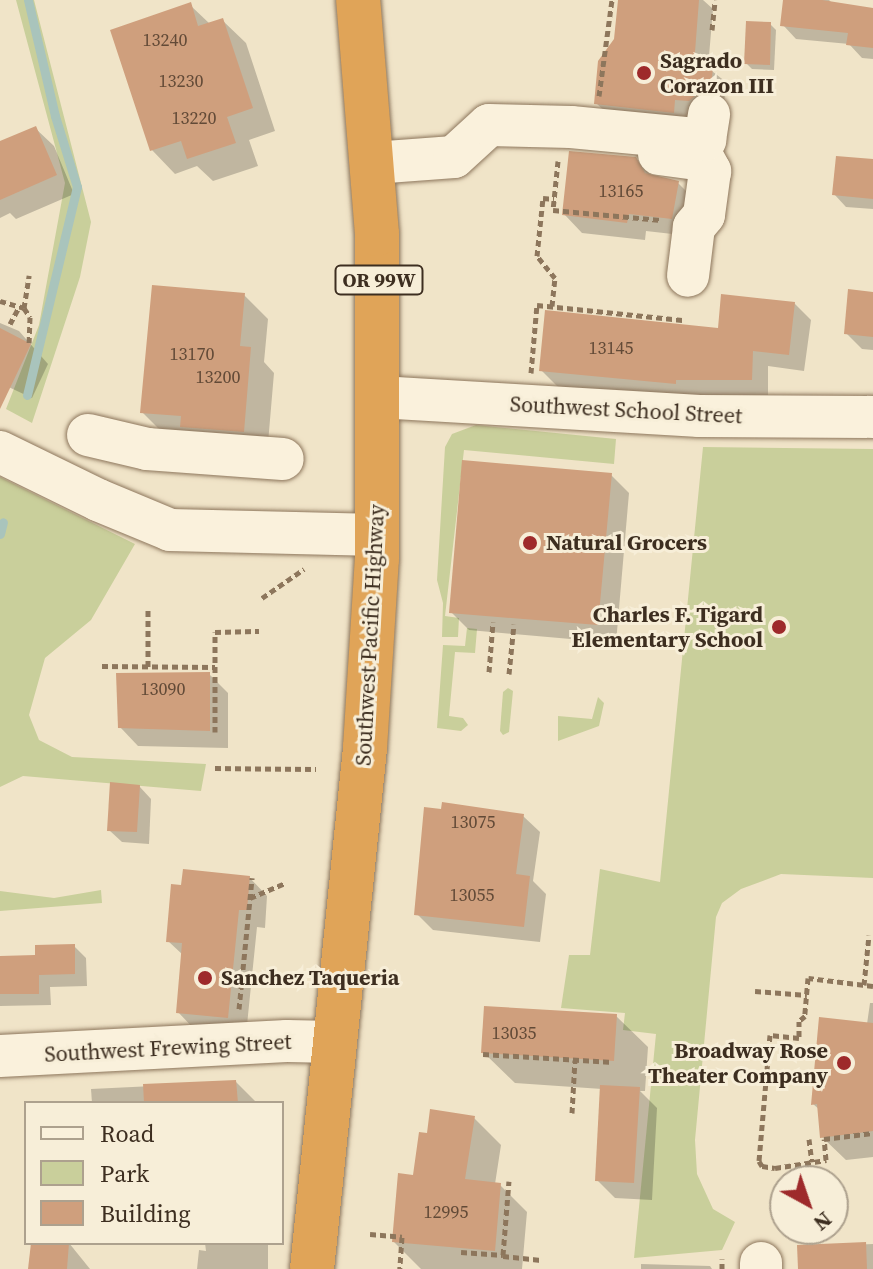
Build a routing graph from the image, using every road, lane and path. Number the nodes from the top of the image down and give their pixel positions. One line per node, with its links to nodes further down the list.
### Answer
1 (358, 0): 6 (highway, Southwest Pacific Highway / OR 99W)
2 (612, 0): 5 (path)
3 (715, 0): 4 (path)
4 (712, 30)
5 (576, 127): 6 (street); 7 (path); 10 (street)
6 (373, 163): 17 (highway, Southwest Pacific Highway / OR 99W)
7 (554, 199): 8 (path); 12 (path)
8 (675, 221)
9 (29, 275): 13 (path)
10 (688, 276)
11 (0, 301): 13 (path)
12 (552, 307): 14 (path); 18 (path)
13 (21, 308): 15 (path); 16 (path)
14 (682, 320)
15 (10, 324)
16 (29, 343)
17 (379, 397): 18 (street, Southwest School Street); 23 (highway, Southwest Pacific Highway / OR 99W)
18 (528, 406): 19 (street, Southwest School Street)
19 (873, 417)
20 (88, 435): 22 (street)
21 (0, 452): 23 (street)
22 (283, 459)
23 (378, 535): 47 (highway, Southwest Pacific Highway / OR 99W)
24 (307, 567): 25 (path)
25 (262, 598)
26 (148, 608): 31 (path)
27 (493, 622): 33 (path)
28 (514, 624): 34 (path)
29 (259, 631): 32 (path)
30 (102, 666): 31 (path)
31 (148, 667): 32 (path)
32 (215, 667): 35 (path)
33 (489, 672)
34 (509, 674)
35 (215, 732)
36 (215, 768): 37 (path)
37 (316, 769)
38 (252, 878): 40 (path)
39 (286, 883): 40 (path)
40 (250, 898): 46 (path)
41 (869, 935): 42 (path)
42 (864, 985): 43 (path); 45 (path)
43 (873, 986)
44 (755, 991): 45 (path)
45 (807, 995): 55 (path)
46 (238, 1012)
47 (335, 1042): 49 (street, Southwest Frewing Street); 61 (highway, Southwest Pacific Highway / OR 99W)
48 (483, 1054): 50 (path)
49 (0, 1056)
50 (575, 1060): 51 (path); 52 (path)
51 (613, 1062)
52 (572, 1113)
53 (873, 1133): 55 (path)
54 (809, 1139): 55 (path)
55 (812, 1162)
56 (509, 1181): 59 (path)
57 (370, 1234): 62 (path)
58 (461, 1252): 59 (path)
59 (503, 1255): 60 (path)
60 (541, 1260)
61 (312, 1269)
62 (400, 1269)

